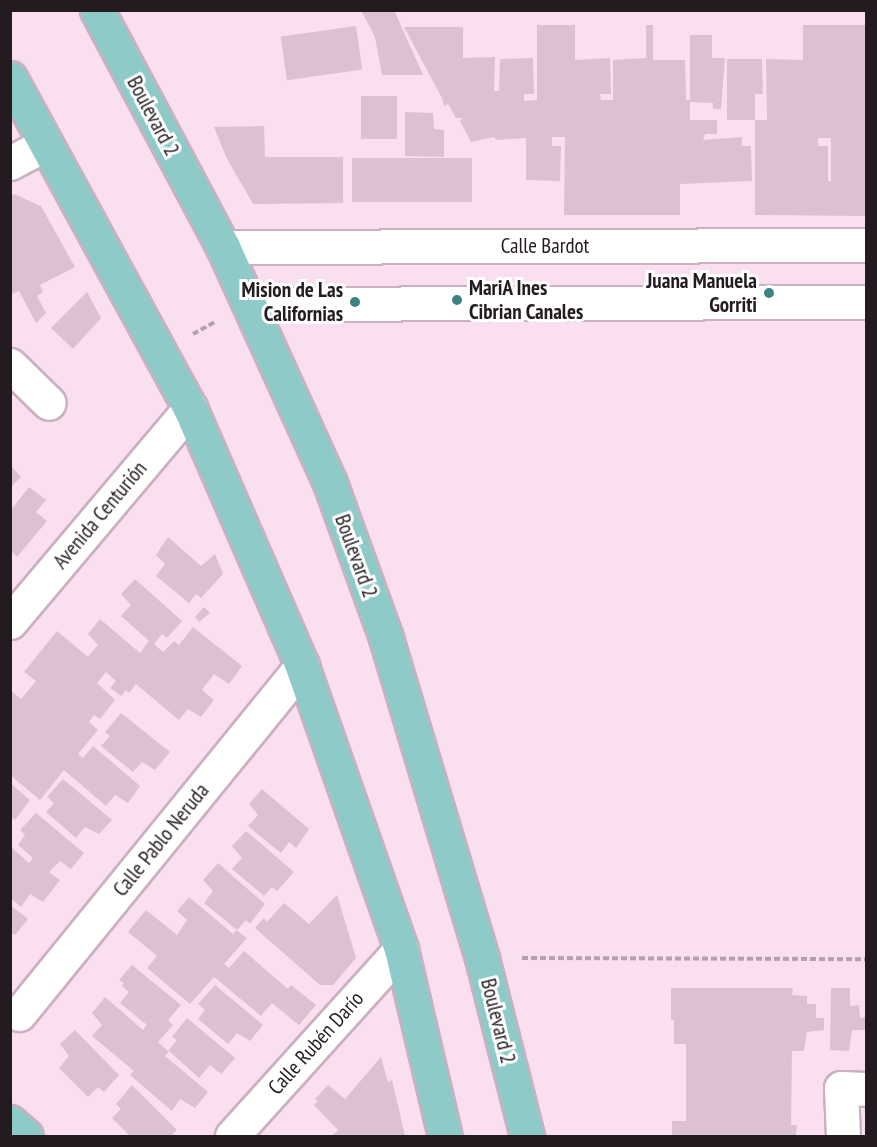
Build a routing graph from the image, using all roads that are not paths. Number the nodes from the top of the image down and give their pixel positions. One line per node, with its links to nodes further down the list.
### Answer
1 (97, 10): 6 (main road, Boulevard 2)
2 (10, 78): 3 (main road)
3 (45, 144): 4 (street); 11 (main road)
4 (10, 163)
5 (867, 245): 6 (street, Calle Bardot)
6 (223, 247): 8 (main road, Boulevard 2)
7 (867, 302): 8 (street)
8 (251, 304): 21 (main road, Boulevard 2)
9 (13, 373): 10 (street)
10 (49, 403)
11 (190, 408): 12 (street, Avenida Centurión); 13 (main road)
12 (10, 622)
13 (302, 666): 14 (main road); 15 (street, Calle Pablo Neruda)
14 (401, 949): 19 (street, Calle Rubén Darío); 20 (main road)
15 (19, 1014)
16 (867, 1089): 22 (street)
17 (10, 1122): 18 (main road)
18 (26, 1137)
19 (232, 1137)
20 (445, 1137)
21 (527, 1137)
22 (843, 1137)

